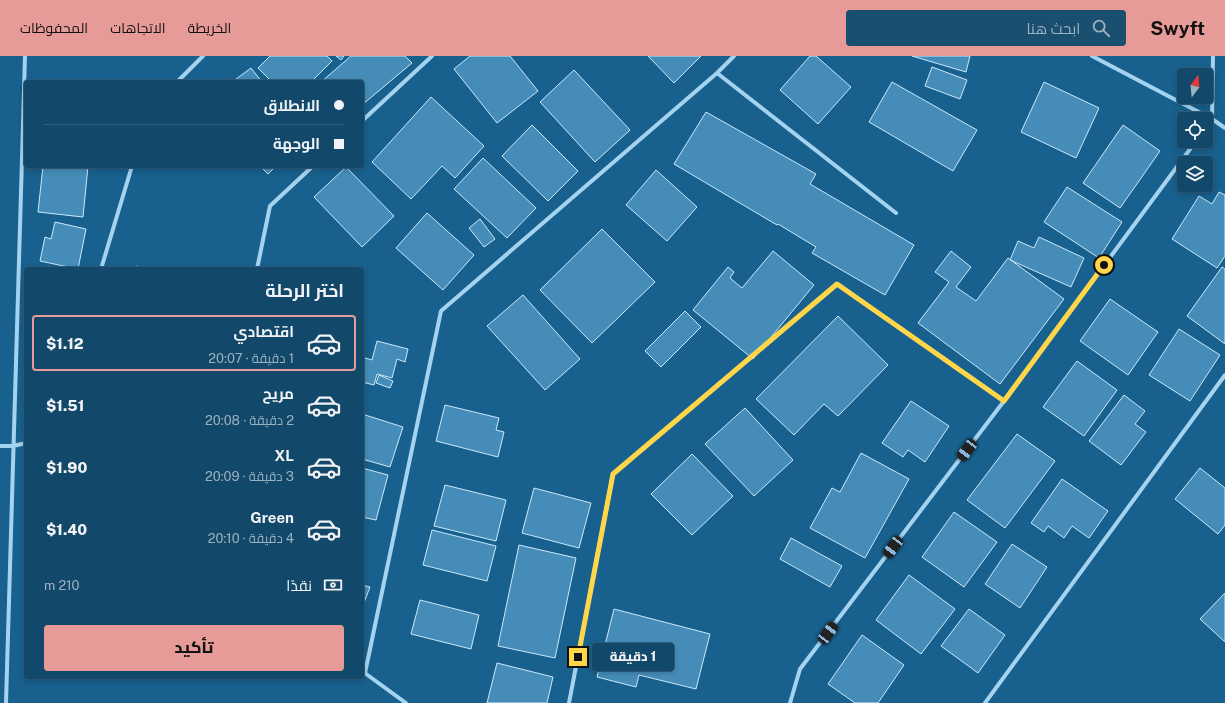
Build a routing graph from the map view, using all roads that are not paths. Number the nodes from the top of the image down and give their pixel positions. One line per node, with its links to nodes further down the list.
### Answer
1 (25, 56): 8 (street)
2 (203, 56): 9 (street)
3 (432, 56): 13 (street)
4 (734, 56): 7 (street)
5 (1092, 56): 11 (street)
6 (1212, 56): 12 (street)
7 (717, 73): 19 (street); 27 (street)
8 (24, 80)
9 (179, 80)
10 (24, 91): 26 (street)
11 (1199, 112)
12 (1212, 112)
13 (364, 119)
14 (1213, 120): 15 (street)
15 (1225, 128)
16 (1191, 148): 23 (street)
17 (131, 168): 20 (street)
18 (311, 168): 21 (street)
19 (896, 213)
20 (103, 267)
21 (257, 267)
22 (1225, 375): 32 (street)
23 (1004, 401): 30 (street); 31 (street)
24 (24, 444): 26 (street)
25 (0, 446): 26 (street)
26 (14, 446): 28 (street)
27 (364, 672): 29 (street)
28 (6, 703)
29 (406, 703)
30 (569, 703)
31 (790, 703)
32 (985, 703)

